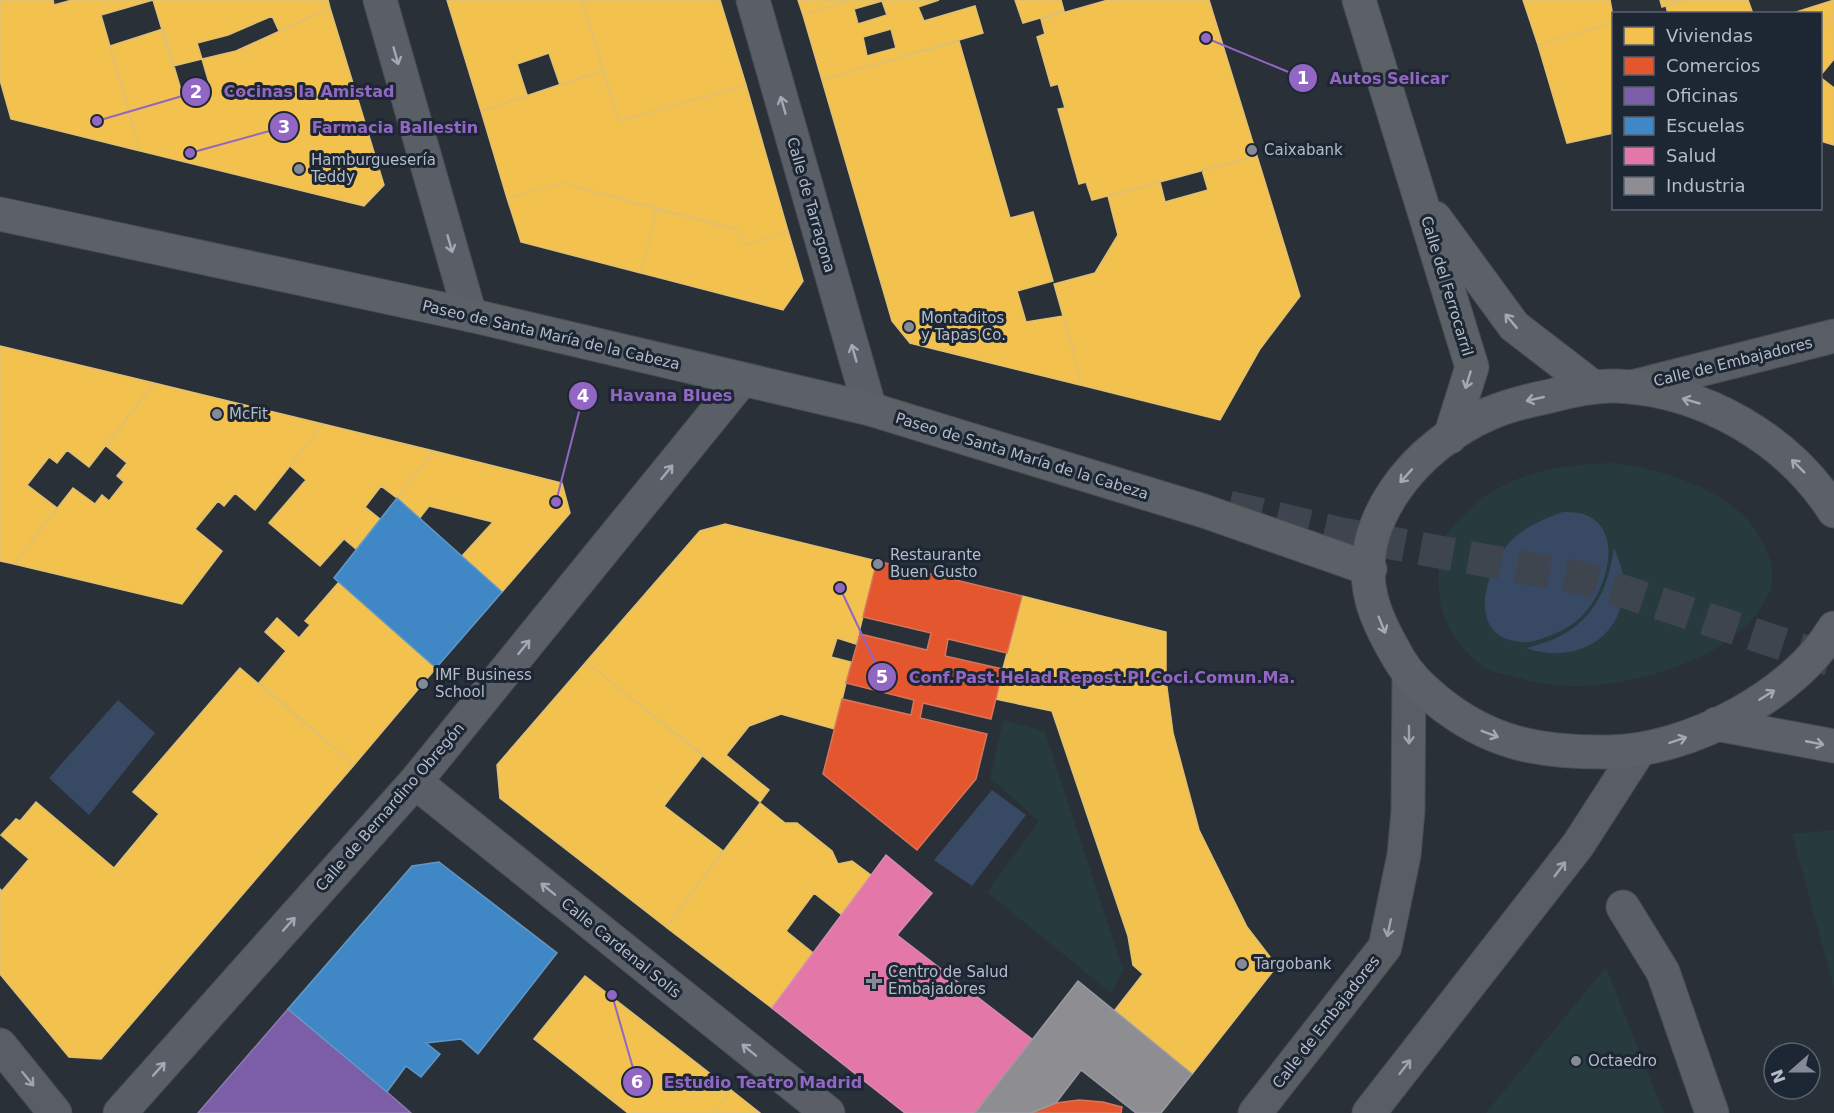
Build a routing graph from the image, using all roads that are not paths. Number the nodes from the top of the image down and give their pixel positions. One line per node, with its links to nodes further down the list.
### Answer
1 (380, 0): 6 (street, one-way to 6)
2 (753, 0): 11 (street, Calle de Tarragona, one-way to 2)
3 (1359, 0): 4 (main road, Calle del Ferrocarril)
4 (1422, 203): 9 (main road, Calle del Ferrocarril, one-way to 4); 12 (main road, Calle del Ferrocarril, one-way to 12)
5 (0, 214): 6 (main road, Paseo de Santa María de la Cabeza)
6 (470, 315): 8 (main road, Paseo de Santa María de la Cabeza)
7 (1834, 336): 10 (main road, Calle de Embajadores)
8 (741, 381): 11 (main road, Paseo de Santa María de la Cabeza); 20 (street, Calle de Bernardino Obregón, one-way to 8)
9 (1592, 386): 10 (main road); 12 (main road, one-way to 12)
10 (1632, 387): 13 (main road, one-way to 10)
11 (870, 409): 14 (main road, Paseo de Santa María de la Cabeza)
12 (1450, 437): 14 (main road, one-way to 14)
13 (1834, 512)
14 (1370, 569): 16 (main road, one-way to 16)
15 (1834, 628): 17 (main road, one-way to 15)
16 (1409, 676): 19 (main road, one-way to 19); 26 (main road, Calle de Embajadores, one-way to 26)
17 (1716, 724): 18 (main road, one-way to 18); 19 (main road, one-way to 17)
18 (1834, 746)
19 (1638, 752): 27 (main road, one-way to 19)
20 (415, 782): 24 (street, Calle de Bernardino Obregón, one-way to 20); 25 (street, Calle Cardenal Solís, one-way to 20)
21 (1623, 907): 28 (street)
22 (0, 1045): 23 (main road, one-way to 23)
23 (55, 1113)
24 (120, 1113)
25 (828, 1113)
26 (1255, 1113)
27 (1369, 1113)
28 (1712, 1113)

